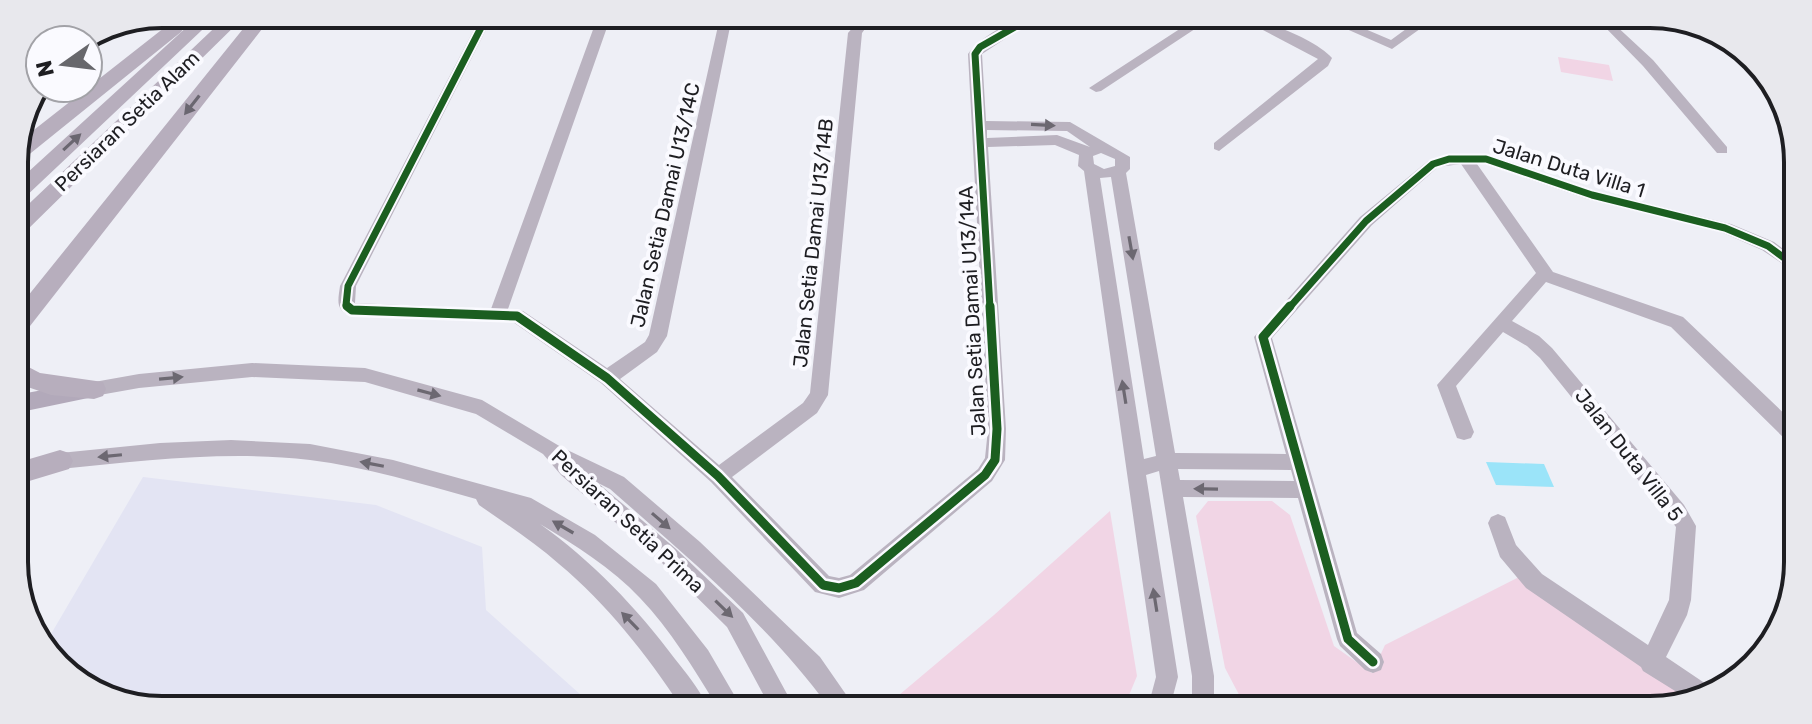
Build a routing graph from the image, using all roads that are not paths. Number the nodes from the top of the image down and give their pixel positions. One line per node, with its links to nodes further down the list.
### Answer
1 (174, 28): 17 (highway)
2 (196, 28): 27 (highway, Persiaran Setia Alam, one-way to 2)
3 (224, 28): 29 (highway, Persiaran Setia Alam)
4 (254, 28): 33 (highway, one-way to 33)
5 (481, 28): 34 (street)
6 (601, 28): 34 (street)
7 (724, 28): 36 (street, Jalan Setia Damai U13/14C)
8 (859, 28): 49 (street, Jalan Setia Damai U13/14B)
9 (1013, 28): 16 (street, Jalan Setia Damai U13/14A)
10 (1190, 28): 15 (street)
11 (1267, 28): 18 (street)
12 (1351, 28): 13 (street)
13 (1415, 28)
14 (1611, 28): 20 (street)
15 (1096, 88)
16 (977, 134): 19 (street, one-way to 19); 22 (street); 49 (street, Jalan Setia Damai U13/14A)
17 (30, 143)
18 (1219, 146)
19 (1102, 148): 22 (street); 25 (street)
20 (1722, 150)
21 (1464, 157): 23 (street, Jalan Duta Villa 1); 24 (street, Jalan Duta Villa 1); 26 (street)
22 (1089, 161): 25 (street); 28 (street)
23 (1506, 165): 26 (street); 31 (street, Jalan Duta Villa 1)
24 (1428, 168): 26 (street); 45 (street, Jalan Duta Villa 1)
25 (1118, 171): 30 (street)
26 (1481, 180): 32 (street)
27 (28, 183)
28 (1098, 215): 30 (street); 47 (street, one-way to 28)
29 (28, 217)
30 (1125, 217): 44 (street, one-way to 44)
31 (1784, 259)
32 (1547, 276): 35 (street); 40 (street)
33 (28, 313)
34 (497, 316): 36 (street)
35 (1501, 323): 41 (street); 55 (street, Jalan Duta Villa 5)
36 (607, 378): 49 (street)
37 (28, 380): 38 (highway)
38 (94, 389): 39 (main road); 42 (street, Persiaran Setia Prima, one-way to 42)
39 (28, 402)
40 (1784, 425)
41 (1464, 432)
42 (550, 448): 59 (street, Persiaran Setia Prima, one-way to 59); 60 (street, one-way to 60)
43 (60, 461): 46 (main road); 48 (highway); 51 (street, Persiaran Setia Prima, one-way to 43)
44 (1167, 461): 45 (street); 47 (street); 50 (street)
45 (1296, 462): 52 (street, Jalan Duta Villa 1)
46 (28, 465)
47 (1136, 469): 61 (street, one-way to 47)
48 (28, 470)
49 (718, 476)
50 (1172, 488): 52 (street, one-way to 50); 62 (street)
51 (474, 490): 57 (street, one-way to 51); 58 (street, Persiaran Setia Prima, one-way to 51)
52 (1305, 490): 54 (street, Jalan Duta Villa 1)
53 (1498, 523): 55 (street)
54 (1373, 662)
55 (1651, 663): 56 (street)
56 (1693, 689)
57 (688, 696)
58 (723, 696)
59 (776, 696)
60 (835, 696)
61 (1163, 696)
62 (1203, 696)

